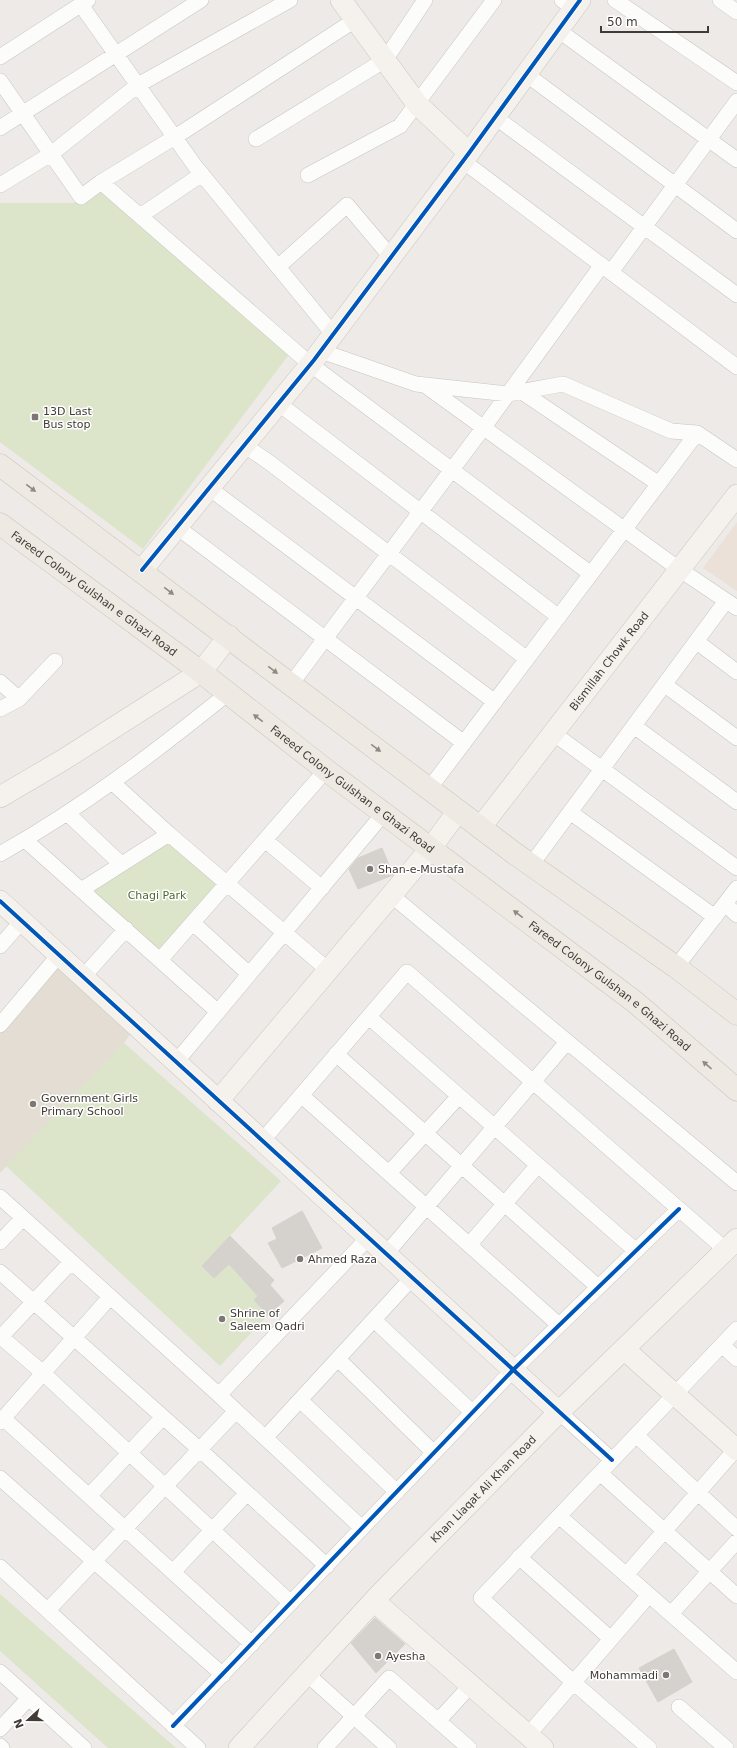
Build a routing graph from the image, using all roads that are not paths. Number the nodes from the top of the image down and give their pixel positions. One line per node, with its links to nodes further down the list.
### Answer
1 (202, 0): 13 (street)
2 (290, 0): 19 (street)
3 (342, 0): 11 (street)
4 (425, 0): 15 (street)
5 (494, 0): 21 (street)
6 (616, 0): 18 (street)
7 (720, 0): 10 (street)
8 (84, 2): 13 (street); 14 (street)
9 (572, 3): 12 (street)
10 (737, 12)
11 (356, 20): 15 (street); 25 (street)
12 (558, 30): 16 (street); 27 (street)
13 (116, 54): 19 (street); 22 (street)
14 (0, 57)
15 (385, 60): 21 (street); 26 (street)
16 (526, 74): 23 (street); 35 (street)
17 (0, 81): 22 (street)
18 (737, 83)
19 (138, 85): 25 (street); 28 (street)
20 (737, 101): 27 (street)
21 (417, 104): 29 (street); 32 (street)
22 (23, 114): 24 (street); 28 (street)
23 (495, 117): 29 (street); 37 (street)
24 (0, 128)
25 (175, 137): 31 (street); 33 (street)
26 (256, 139)
27 (709, 139): 30 (street); 35 (street)
28 (51, 154): 33 (street); 34 (street)
29 (466, 157): 39 (street); 41 (street)
30 (737, 160)
31 (202, 174): 36 (street); 40 (street)
32 (308, 175)
33 (101, 182): 36 (street)
34 (0, 185)
35 (676, 185): 37 (street); 38 (street)
36 (140, 216): 44 (street)
37 (644, 227): 41 (street); 42 (street)
38 (737, 230)
39 (391, 257): 40 (street); 43 (street)
40 (278, 267): 43 (street)
41 (606, 269): 45 (street); 47 (street)
42 (737, 295)
43 (333, 334): 44 (street)
44 (316, 357): 46 (street); 48 (street); 54 (street)
45 (737, 367)
46 (425, 385): 47 (street); 49 (street)
47 (515, 393): 49 (street); 50 (street); 55 (street)
48 (278, 403): 51 (street); 58 (street)
49 (484, 427): 54 (street); 61 (street)
50 (697, 433): 52 (street); 55 (street)
51 (244, 445): 56 (street); 62 (street)
52 (737, 460)
53 (0, 465): 64 (main road, one-way to 64)
54 (452, 470): 58 (street); 65 (street)
55 (659, 484): 61 (street)
56 (209, 488): 60 (street); 66 (street)
57 (737, 495): 63 (street, Bismillah Chowk Road)
58 (421, 512): 62 (street); 68 (street)
59 (0, 524): 74 (main road, Fareed Colony Gulshan e Ghazi Road)
60 (177, 527): 64 (street); 70 (street)
61 (625, 530): 63 (street); 65 (street)
62 (389, 553): 66 (street); 72 (street)
63 (679, 569): 67 (street); 84 (street, Bismillah Chowk Road)
64 (142, 570): 69 (main road, one-way to 69)
65 (591, 574): 68 (street)
66 (356, 598): 70 (street); 81 (street)
67 (732, 605): 71 (street)
68 (559, 617): 72 (street)
69 (229, 636): 74 (street); 77 (main road, one-way to 77)
70 (325, 639): 77 (street); 86 (street)
71 (696, 642): 75 (street); 78 (street)
72 (527, 659): 81 (street)
73 (55, 661): 80 (street)
74 (201, 672): 79 (main road, Fareed Colony Gulshan e Ghazi Road); 91 (street)
75 (737, 672)
76 (0, 682): 80 (street)
77 (291, 684): 90 (main road, one-way to 90)
78 (665, 685): 83 (street); 85 (street)
79 (227, 694): 88 (main road, Fareed Colony Gulshan e Ghazi Road, one-way to 79); 89 (street)
80 (19, 698): 82 (street)
81 (495, 702): 86 (street)
82 (0, 710)
83 (634, 726): 87 (street); 92 (street)
84 (553, 733): 87 (street); 97 (street, Bismillah Chowk Road)
85 (737, 738)
86 (464, 743): 90 (street)
87 (602, 769): 94 (street); 105 (street)
88 (326, 770): 95 (main road, Fareed Colony Gulshan e Ghazi Road); 100 (street)
89 (113, 783): 96 (street); 98 (street)
90 (429, 789): 93 (main road)
91 (0, 797)
92 (737, 802)
93 (458, 811): 97 (main road); 101 (street)
94 (570, 812): 104 (street); 114 (street)
95 (384, 813): 101 (main road, Fareed Colony Gulshan e Ghazi Road); 107 (street)
96 (67, 814): 99 (street); 103 (street)
97 (480, 828): 104 (main road)
98 (169, 834): 103 (street); 106 (street)
99 (25, 840): 102 (street); 109 (street)
100 (265, 840): 106 (street); 107 (street)
101 (431, 848): 110 (street); 134 (main road, Fareed Colony Gulshan e Ghazi Road, one-way to 101)
102 (0, 854)
103 (121, 864): 109 (street)
104 (531, 865): 122 (main road)
105 (737, 868)
106 (227, 883): 116 (street); 118 (street)
107 (322, 888): 118 (street)
108 (737, 888): 112 (street)
109 (81, 890): 117 (street)
110 (391, 895): 123 (street); 130 (street)
111 (0, 901): 115 (street)
112 (725, 904): 113 (street); 114 (street)
113 (737, 915)
114 (715, 917): 122 (street)
115 (22, 921): 119 (street); 120 (street)
116 (193, 923): 121 (street); 124 (street)
117 (126, 930): 121 (street); 125 (street)
118 (284, 933): 123 (street); 124 (street)
119 (0, 946)
120 (60, 955): 125 (street); 129 (street)
121 (160, 960): 126 (street)
122 (676, 967): 127 (main road)
123 (328, 970): 137 (street)
124 (249, 974): 126 (street)
125 (83, 977): 132 (street)
126 (218, 1012): 132 (street)
127 (737, 1014)
128 (369, 1017): 131 (street); 133 (street); 136 (street)
129 (0, 1025)
130 (567, 1042): 133 (street); 144 (street)
131 (336, 1054): 135 (street); 139 (street)
132 (176, 1062): 137 (street)
133 (533, 1082): 138 (street); 148 (street)
134 (737, 1090)
135 (301, 1096): 140 (street); 143 (street)
136 (459, 1096): 138 (street); 139 (street)
137 (218, 1101): 140 (street)
138 (494, 1127): 141 (street); 142 (street)
139 (425, 1133): 142 (street); 143 (street)
140 (262, 1141): 150 (street)
141 (538, 1165): 146 (street); 154 (street)
142 (462, 1166): 146 (street); 147 (street)
143 (389, 1174): 147 (street)
144 (737, 1183)
145 (0, 1197): 149 (street)
146 (504, 1204): 153 (street); 159 (street)
147 (426, 1207): 153 (street); 155 (street)
148 (679, 1210): 152 (street); 154 (street)
149 (23, 1218): 151 (street); 156 (street)
150 (368, 1238): 155 (street); 174 (street)
151 (0, 1242)
152 (731, 1244): 168 (street, Khan Liaqat Ali Khan Road)
153 (469, 1245): 163 (street)
154 (636, 1251): 159 (street)
155 (386, 1254): 158 (street)
156 (72, 1262): 160 (street); 161 (street)
157 (0, 1272): 161 (street)
158 (412, 1278): 162 (street); 171 (street)
159 (598, 1287): 163 (street)
160 (110, 1297): 166 (street); 174 (street)
161 (34, 1302): 165 (street); 166 (street)
162 (374, 1320): 169 (street); 177 (street)
163 (559, 1325): 171 (street)
164 (737, 1329): 167 (street)
165 (0, 1337): 172 (street)
166 (74, 1338): 172 (street); 179 (street)
167 (722, 1345): 170 (street); 173 (street)
168 (624, 1349): 173 (street); 178 (street, Khan Liaqat Ali Khan Road)
169 (338, 1359): 175 (street); 185 (street)
170 (737, 1359)
171 (513, 1370): 177 (street); 178 (street)
172 (43, 1373): 180 (street); 186 (street)
173 (675, 1394): 181 (street); 184 (street)
174 (219, 1395): 176 (street)
175 (300, 1400): 182 (street); 191 (street)
176 (236, 1411): 182 (street); 183 (street)
177 (472, 1412): 185 (street)
178 (558, 1412): 187 (street); 211 (street, Khan Liaqat Ali Khan Road)
179 (163, 1417): 183 (street); 186 (street)
180 (2, 1420): 194 (street)
181 (636, 1435): 187 (street); 193 (street)
182 (265, 1438): 197 (street)
183 (199, 1450): 190 (street); 192 (street)
184 (737, 1450): 193 (street)
185 (434, 1452): 191 (street)
186 (129, 1453): 190 (street); 194 (street)
187 (612, 1460): 188 (street)
188 (600, 1473): 195 (street); 200 (street)
189 (0, 1478): 203 (street)
190 (165, 1486): 196 (street); 199 (street)
191 (397, 1492): 197 (street)
192 (247, 1493): 199 (street); 204 (street)
193 (698, 1493): 198 (street); 200 (street)
194 (89, 1496): 196 (street)
195 (559, 1516): 202 (street); 208 (street)
196 (125, 1528): 203 (street); 207 (street)
197 (362, 1528): 204 (street)
198 (737, 1529)
199 (212, 1530): 207 (street); 212 (street)
200 (665, 1531): 206 (street); 208 (street)
201 (737, 1541): 206 (street)
202 (519, 1558): 215 (street); 221 (street)
203 (94, 1561): 213 (street); 220 (street)
204 (327, 1566): 212 (street)
205 (0, 1567): 213 (street)
206 (709, 1571): 210 (street); 214 (street)
207 (173, 1572): 216 (street)
208 (626, 1575): 209 (street)
209 (649, 1595): 214 (street); 215 (street)
210 (737, 1596)
211 (374, 1601): 219 (street, Khan Liaqat Ali Khan Road); 222 (street)
212 (291, 1603): 216 (street)
213 (48, 1610): 227 (street)
214 (670, 1614): 218 (street)
215 (611, 1639): 221 (street)
216 (252, 1644): 220 (street)
217 (0, 1672): 223 (street)
218 (737, 1672)
219 (307, 1674): 225 (street); 232 (street, Khan Liaqat Ali Khan Road)
220 (223, 1675): 227 (street)
221 (573, 1682): 229 (street); 236 (street)
222 (471, 1685): 226 (street); 229 (street)
223 (29, 1698): 228 (street); 230 (street)
224 (679, 1707): 237 (street)
225 (354, 1716): 226 (street); 233 (street); 234 (street)
226 (438, 1721): 235 (street)
227 (173, 1726): 231 (street)
228 (0, 1729)
229 (535, 1741)
230 (84, 1748)
231 (198, 1748)
232 (239, 1748)
233 (325, 1748)
234 (389, 1748)
235 (469, 1748)
236 (648, 1748)
237 (726, 1748)

